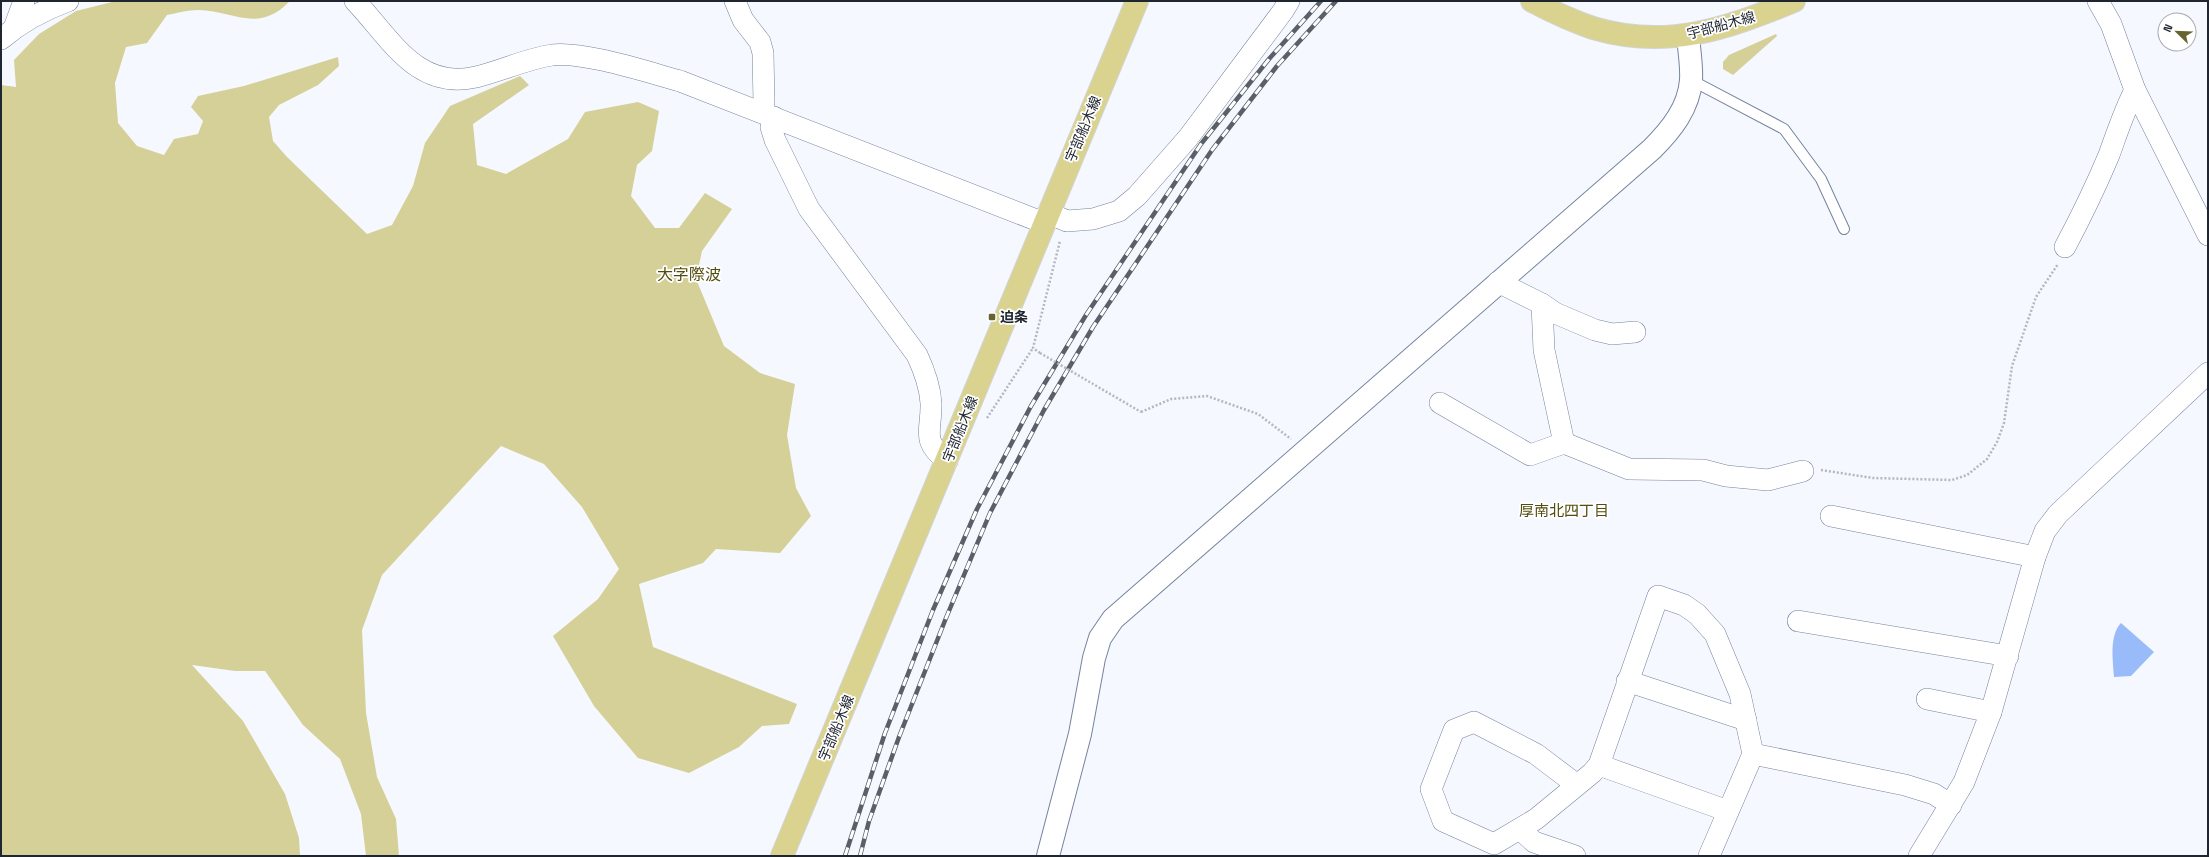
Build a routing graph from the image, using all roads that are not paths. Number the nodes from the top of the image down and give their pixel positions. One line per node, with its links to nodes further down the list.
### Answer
1 (24, 1): 10 (street)
2 (68, 1): 10 (street)
3 (355, 1): 14 (street)
4 (735, 1): 14 (street)
5 (1137, 1): 15 (main road, 宇部船木線)
6 (1289, 1): 15 (street)
7 (1532, 1): 11 (main road, 宇部船木線)
8 (1794, 1): 11 (main road, 宇部船木線)
9 (2098, 1): 13 (street)
10 (8, 34)
11 (1688, 36): 12 (street)
12 (1691, 80): 16 (lane); 19 (street)
13 (2135, 90): 17 (street); 18 (street)
14 (767, 115): 15 (street); 25 (street)
15 (1046, 218): 25 (main road, 宇部船木線)
16 (1844, 229)
17 (2208, 235)
18 (2065, 246)
19 (1498, 282): 20 (street); 42 (street)
20 (1542, 304): 21 (street); 24 (street)
21 (1635, 332)
22 (2208, 374): 28 (street)
23 (1440, 403): 24 (street)
24 (1564, 443): 26 (street)
25 (947, 461): 41 (main road, 宇部船木線)
26 (1803, 471)
27 (1831, 516): 28 (street)
28 (2036, 557): 30 (street)
29 (1798, 621): 30 (street)
30 (2008, 656): 33 (street)
31 (1627, 681): 34 (street); 34 (street); 36 (street)
32 (1927, 698): 33 (street)
33 (1991, 712): 38 (street)
34 (1746, 720): 35 (street)
35 (1753, 754): 38 (street); 39 (street)
36 (1599, 765): 37 (street); 39 (street)
37 (1578, 785): 40 (street); 40 (street)
38 (1951, 805): 45 (street)
39 (1728, 811): 44 (street)
40 (1520, 829): 43 (street)
41 (782, 856)
42 (1048, 856)
43 (1575, 856)
44 (1709, 856)
45 (1919, 856)

